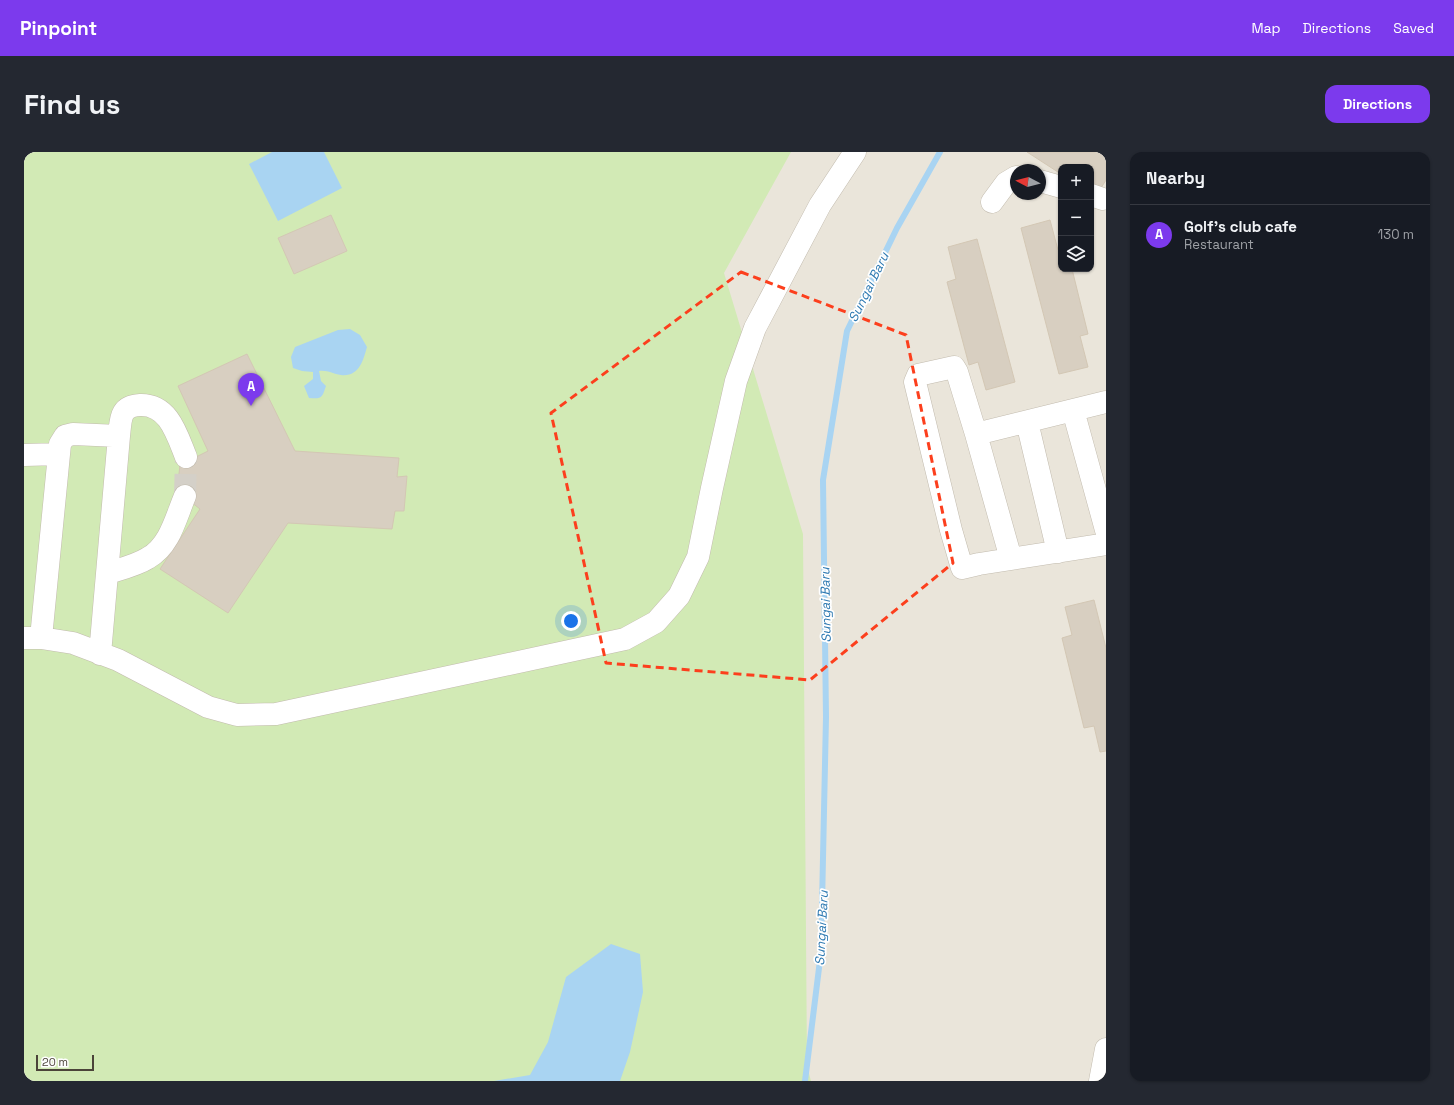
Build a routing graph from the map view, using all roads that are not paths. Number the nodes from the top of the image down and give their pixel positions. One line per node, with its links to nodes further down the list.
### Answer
1 (854, 152): 21 (lane)
2 (1010, 181): 5 (lane)
3 (1046, 183): 4 (lane)
4 (1058, 186)
5 (992, 202)
6 (1106, 402): 7 (lane)
7 (1073, 410): 8 (lane); 15 (lane)
8 (1027, 422): 9 (lane); 17 (lane)
9 (976, 434): 18 (lane); 18 (lane)
10 (119, 436): 11 (lane); 13 (lane); 19 (lane)
11 (59, 454): 12 (lane); 20 (lane)
12 (24, 455)
13 (186, 457)
14 (185, 496): 19 (lane)
15 (1106, 530)
16 (1106, 544): 17 (lane)
17 (1058, 552): 18 (lane)
18 (1011, 559)
19 (108, 573): 21 (lane)
20 (32, 638): 21 (lane)
21 (100, 654)
22 (1106, 1049): 23 (lane)
23 (1100, 1081)

